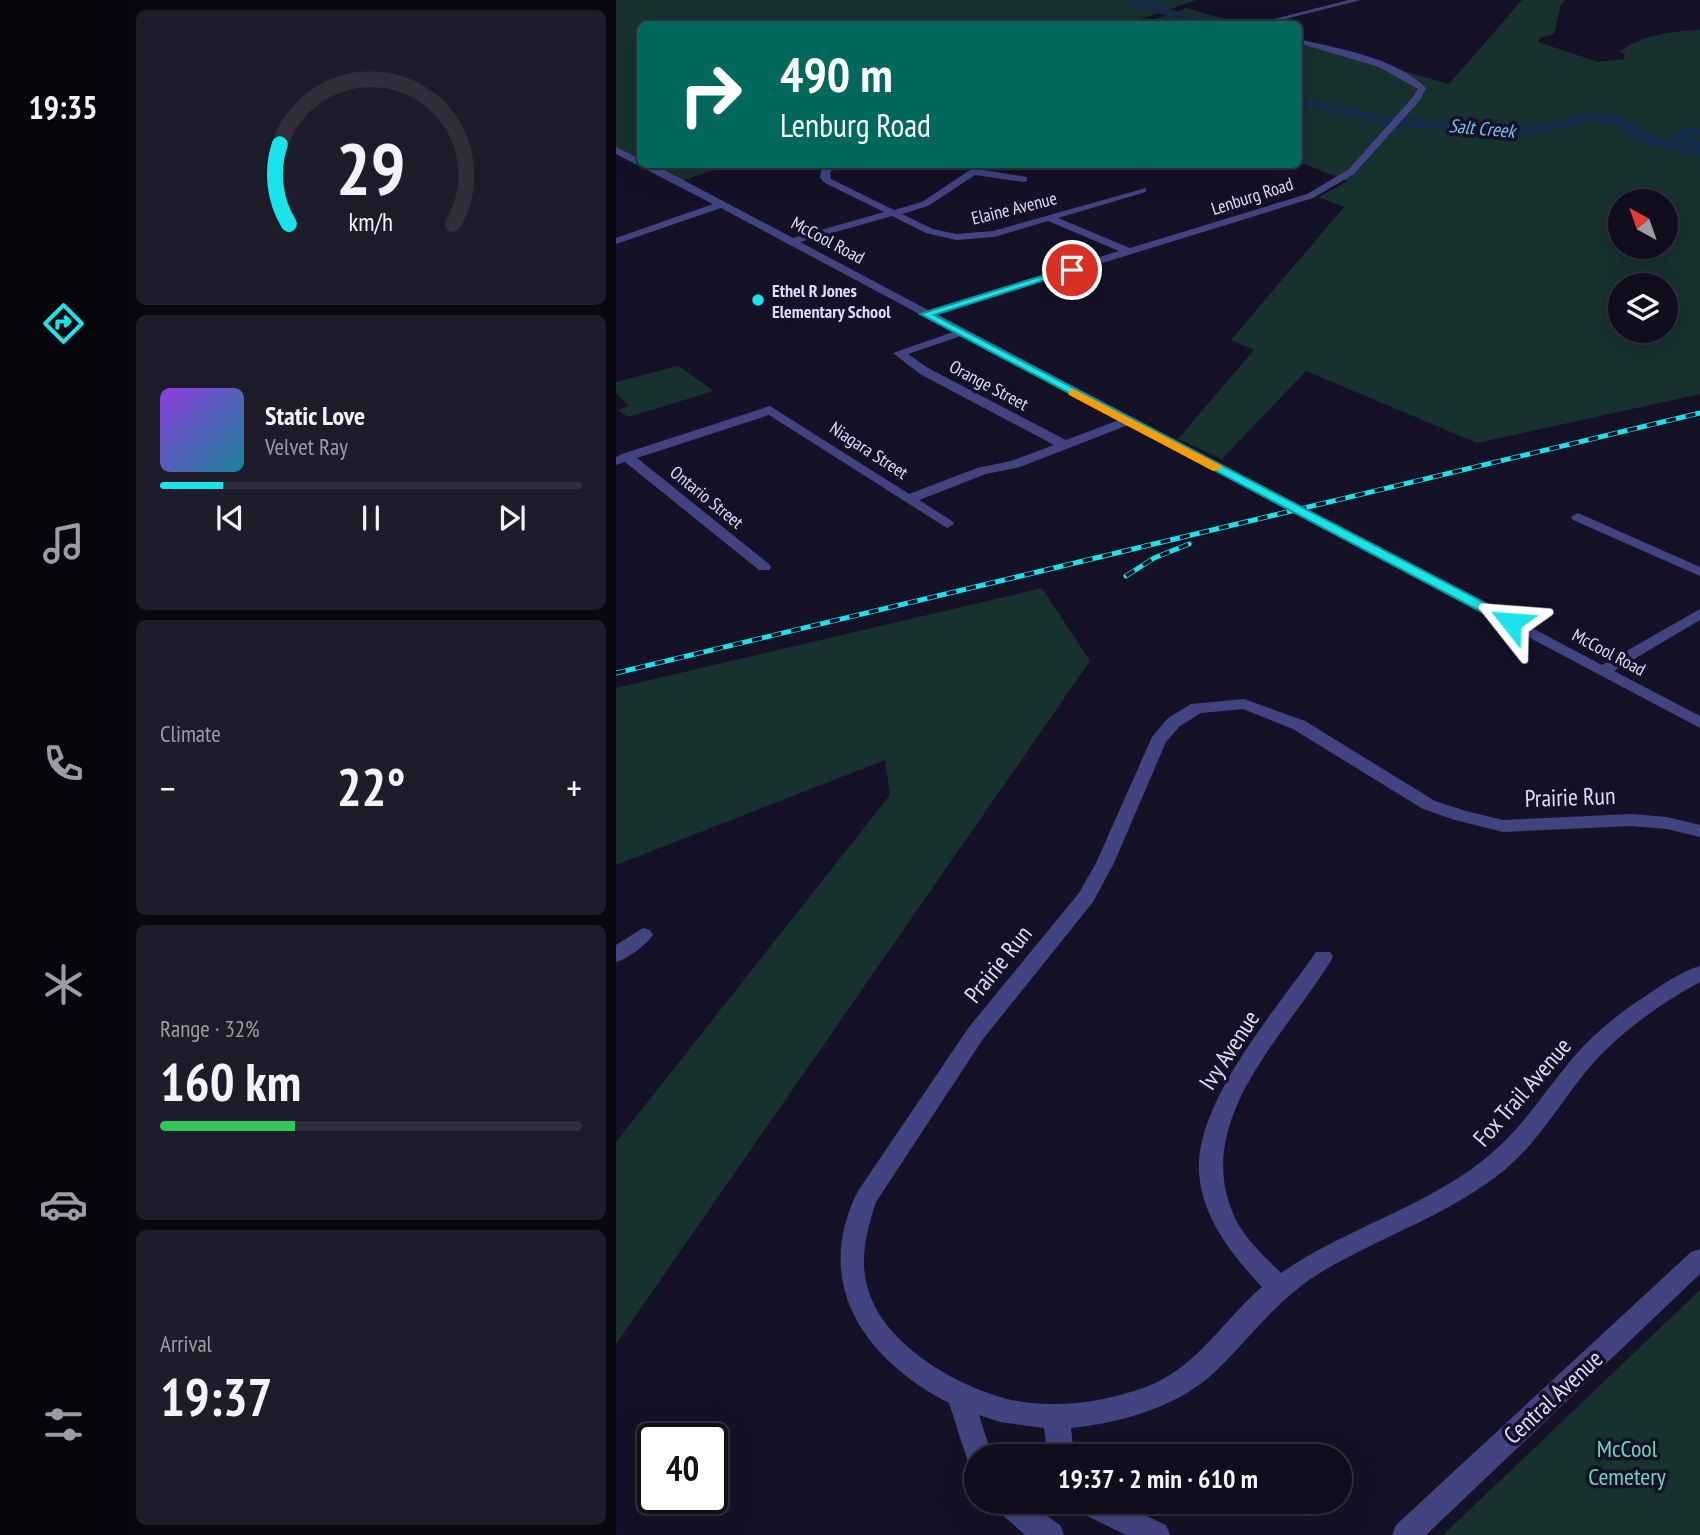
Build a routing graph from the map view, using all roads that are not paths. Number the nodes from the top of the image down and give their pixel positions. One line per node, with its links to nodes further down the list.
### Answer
1 (1358, 0): 2 (street)
2 (1270, 21)
3 (1302, 42): 19 (street, Lenburg Road)
4 (616, 150): 6 (street, McCool Road)
5 (616, 160): 7 (street)
6 (637, 160)
7 (637, 161)
8 (652, 168): 14 (street, McCool Road)
9 (832, 168): 15 (street, Elaine Avenue)
10 (980, 168): 11 (street)
11 (973, 172): 12 (street); 15 (street)
12 (1024, 179)
13 (1143, 190): 16 (street, Elaine Avenue)
14 (720, 205): 17 (street); 18 (street, McCool Road)
15 (894, 214): 16 (street, Elaine Avenue); 18 (street)
16 (1049, 218): 19 (street)
17 (616, 241)
18 (790, 242): 20 (street, McCool Road)
19 (1130, 252): 20 (street, Lenburg Road)
20 (926, 314): 21 (street, McCool Road)
21 (960, 333): 22 (street, McCool Road); 23 (street, Orange Street)
22 (1122, 418): 23 (street); 24 (street); 33 (street, McCool Road)
23 (1051, 438): 24 (street, Orange Street); 26 (street)
24 (1065, 445): 26 (street)
25 (621, 459): 27 (street, Niagara Street); 30 (street, Ontario Street)
26 (982, 471): 27 (street)
27 (908, 499): 29 (street, Niagara Street)
28 (1578, 517): 31 (street)
29 (947, 524)
30 (764, 567)
31 (1700, 572)
32 (1700, 614): 33 (street)
33 (1603, 671): 34 (street, McCool Road)
34 (1700, 723)
35 (1700, 831): 42 (street, Prairie Run)
36 (643, 935): 37 (street)
37 (616, 955)
38 (1323, 957): 41 (street, Ivy Avenue)
39 (1700, 973): 41 (street, Fox Trail Avenue)
40 (1700, 1259): 50 (street, Central Avenue)
41 (1273, 1293): 43 (street, Prairie Run)
42 (961, 1399): 43 (street, Prairie Run); 44 (street)
43 (1056, 1417): 45 (street)
44 (975, 1444)
45 (1059, 1444)
46 (1021, 1514): 48 (street)
47 (1112, 1514): 49 (street)
48 (1050, 1535)
49 (1156, 1535)
50 (1406, 1535)

